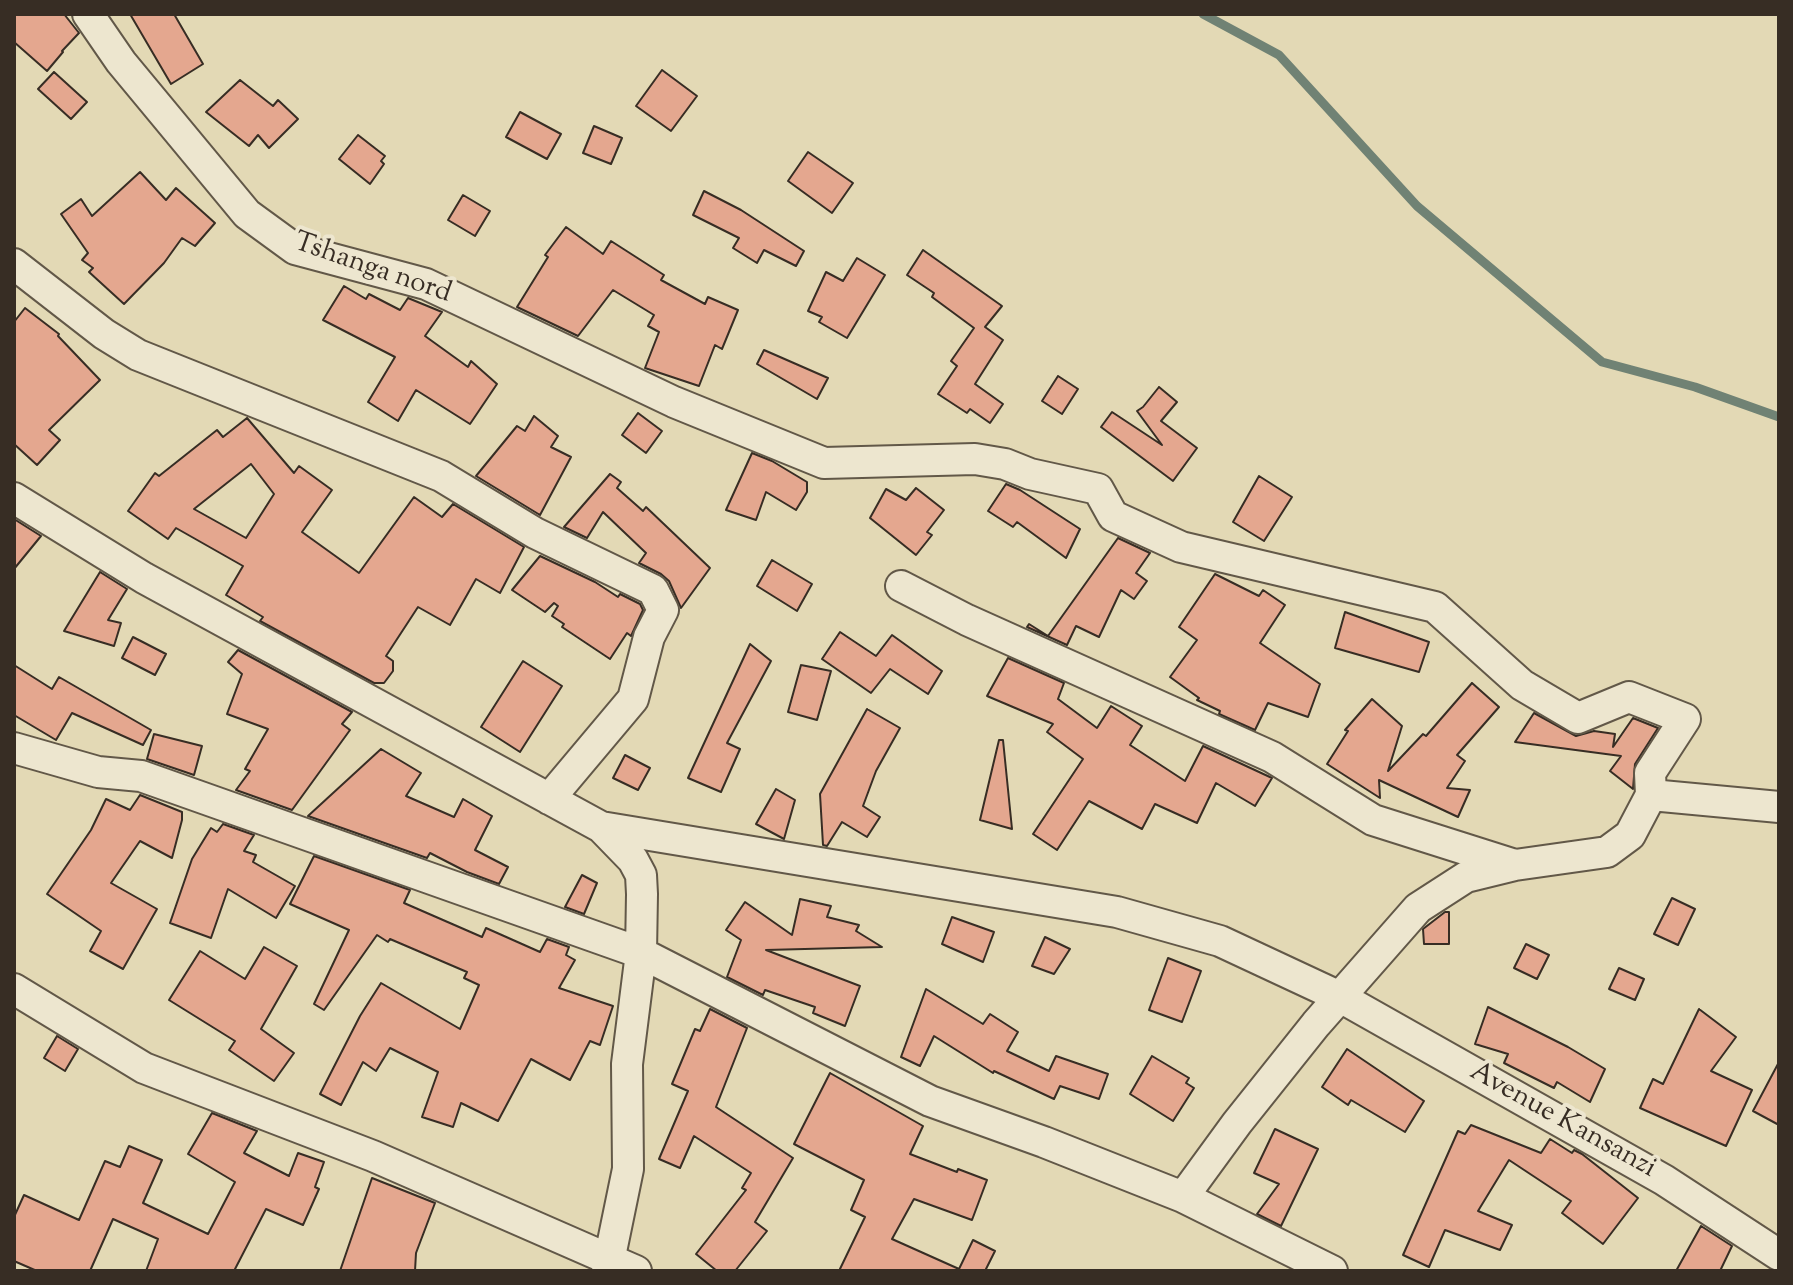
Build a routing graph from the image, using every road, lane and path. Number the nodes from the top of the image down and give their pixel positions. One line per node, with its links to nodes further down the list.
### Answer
1 (88, 14): 6 (street, Tshanga nord)
2 (14, 264): 7 (street)
3 (14, 498): 7 (street)
4 (901, 586): 10 (street)
5 (14, 748): 11 (street)
6 (1651, 795): 8 (street); 10 (street)
7 (549, 799): 9 (street)
8 (1779, 807)
9 (601, 827): 11 (street); 13 (street, Avenue Kansanzi)
10 (1515, 865): 13 (street)
11 (641, 953): 14 (street); 17 (street)
12 (14, 989): 17 (street)
13 (1340, 997): 14 (street); 15 (street, Avenue Kansanzi)
14 (1183, 1197): 18 (street)
15 (1779, 1255)
16 (1779, 1263): 19 (street)
17 (618, 1267)
18 (1332, 1271)
19 (1774, 1271)

